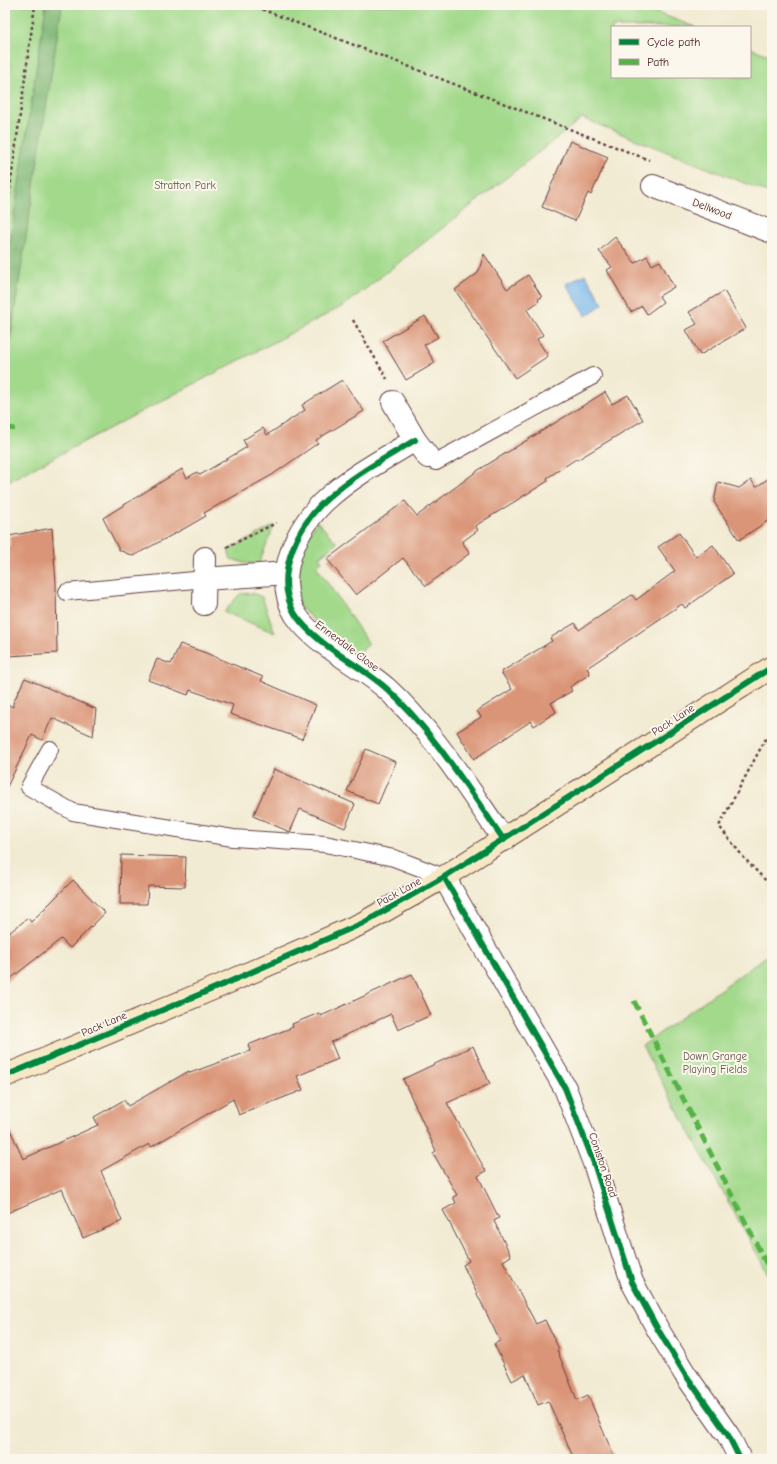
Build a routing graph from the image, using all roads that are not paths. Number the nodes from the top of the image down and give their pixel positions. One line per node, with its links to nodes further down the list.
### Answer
1 (652, 186): 2 (street, Dellwood)
2 (772, 232)
3 (593, 376): 6 (lane)
4 (393, 402): 5 (street)
5 (415, 440): 6 (street); 8 (street, Ennerdale Close)
6 (428, 457)
7 (205, 558): 9 (street)
8 (286, 573): 9 (street); 14 (street, Ennerdale Close)
9 (205, 579): 10 (lane); 11 (street)
10 (67, 592)
11 (204, 604)
12 (772, 667): 14 (street, Pack Lane)
13 (50, 749): 15 (lane)
14 (504, 840): 15 (street, Pack Lane)
15 (444, 877): 16 (street, Pack Lane); 17 (street, Coniston Road)
16 (5, 1076)
17 (740, 1459)

